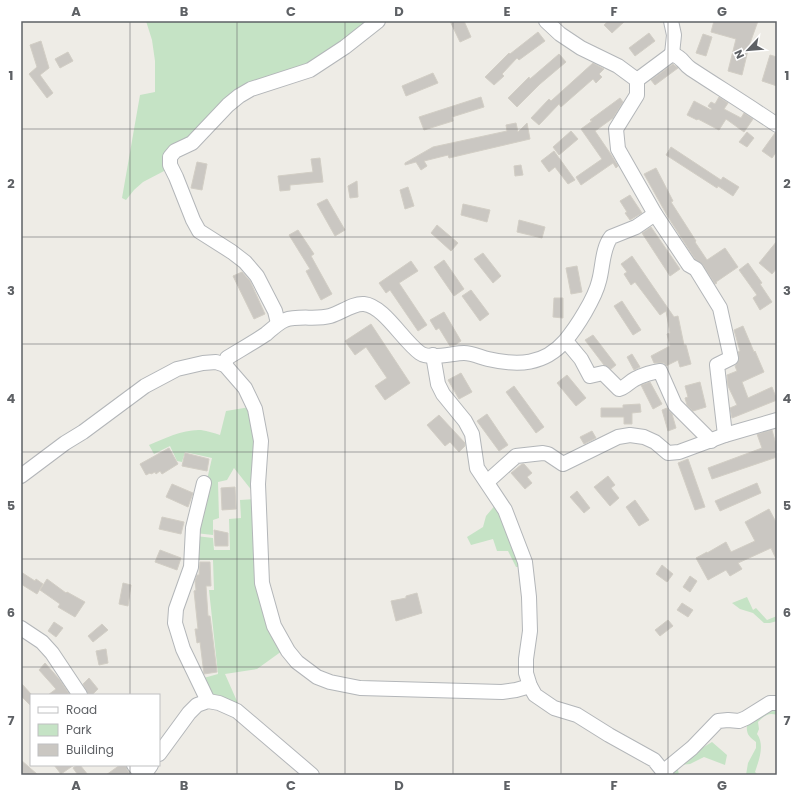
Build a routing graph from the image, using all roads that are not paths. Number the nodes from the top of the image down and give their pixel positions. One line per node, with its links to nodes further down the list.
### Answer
1 (378, 21): 8 (street)
2 (546, 21): 5 (street)
3 (671, 21): 4 (street)
4 (672, 54): 5 (street); 6 (street)
5 (637, 80): 7 (street)
6 (777, 125)
7 (655, 214): 9 (street); 13 (street)
8 (278, 323): 10 (street); 11 (street)
9 (566, 341): 10 (street); 14 (street)
10 (433, 355): 17 (street)
11 (225, 364): 15 (street); 19 (street)
12 (777, 420): 13 (street)
13 (726, 435): 14 (street)
14 (711, 441): 17 (street)
15 (21, 476)
16 (204, 482): 21 (street)
17 (486, 482): 19 (street)
18 (21, 628): 20 (street)
19 (530, 686): 26 (street)
20 (79, 694)
21 (208, 701): 23 (street); 28 (street)
22 (777, 704): 26 (street)
23 (160, 753)
24 (135, 766): 27 (street)
25 (150, 766): 27 (street)
26 (665, 773)
27 (143, 775)
28 (312, 775)

